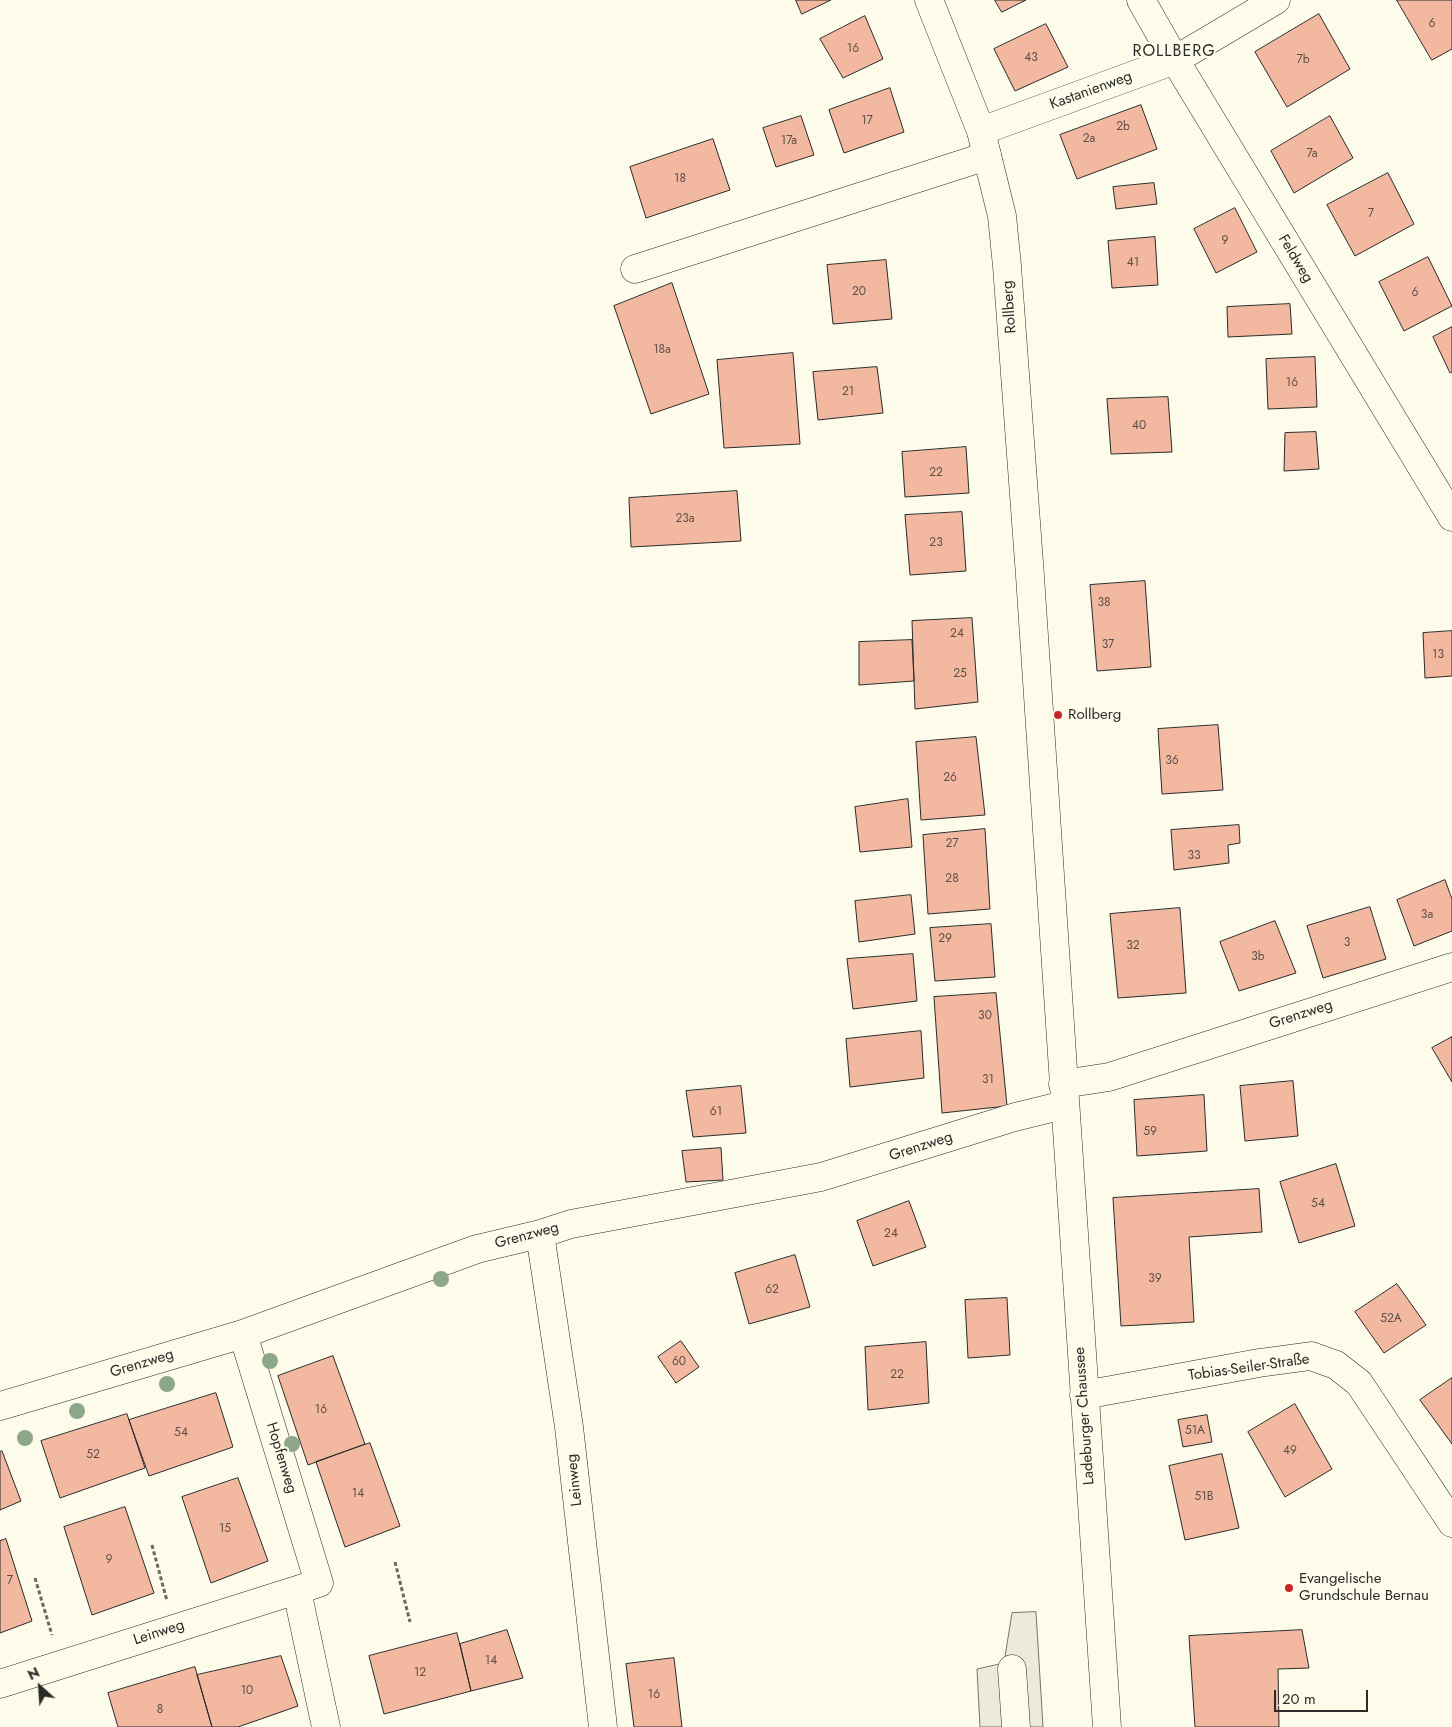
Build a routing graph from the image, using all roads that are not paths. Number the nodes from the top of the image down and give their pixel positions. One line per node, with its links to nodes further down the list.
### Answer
1 (929, 0): 5 (street, Rollberg)
2 (1141, 0): 4 (street, Feldweg)
3 (1276, 0): 4 (street, Kastanienweg)
4 (1174, 60): 5 (street, Kastanienweg); 7 (street, Feldweg)
5 (984, 144): 6 (street, Kastanienweg); 9 (street, Rollberg)
6 (635, 270)
7 (1452, 517)
8 (1452, 967): 9 (street, Grenzweg)
9 (1063, 1095): 10 (street, Grenzweg); 12 (street, Ladeburger Chaussee)
10 (540, 1234): 11 (street, Grenzweg); 19 (street, Leinweg)
11 (243, 1334): 13 (street, Grenzweg); 15 (street, Hopfenweg)
12 (1084, 1395): 14 (street, Tobias-Seiler-Straße); 21 (street, Ladeburger Chaussee)
13 (0, 1406)
14 (1452, 1523)
15 (308, 1587): 17 (street, Leinweg); 18 (street, Hopfenweg)
16 (1012, 1669): 20 (street)
17 (0, 1684)
18 (326, 1727)
19 (603, 1727)
20 (1016, 1727)
21 (1106, 1727)

